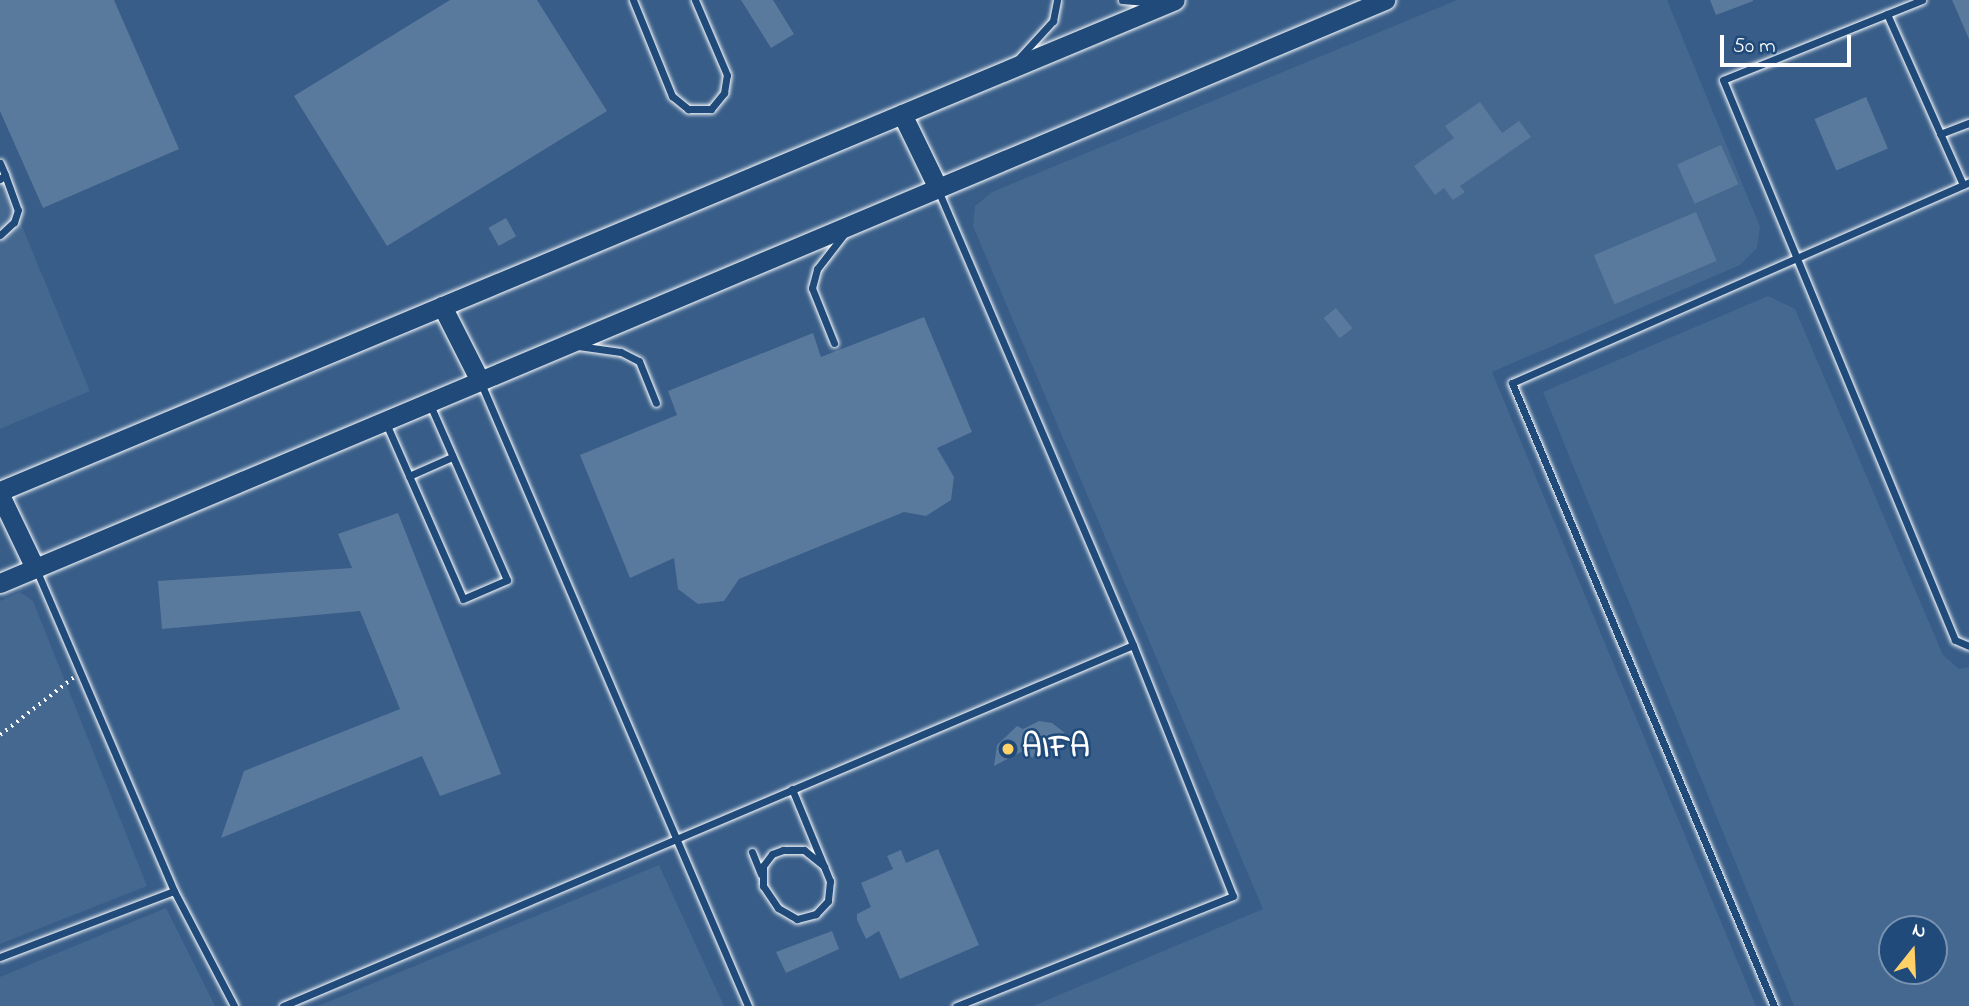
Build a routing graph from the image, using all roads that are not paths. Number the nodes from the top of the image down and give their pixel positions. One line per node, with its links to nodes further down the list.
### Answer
1 (633, 0): 2 (lane)
2 (695, 0)
3 (1057, 0): 10 (lane)
4 (1122, 0): 7 (lane)
5 (1385, 0): 8 (street)
6 (1922, 0): 9 (lane)
7 (1171, 2): 10 (street)
8 (1353, 6): 17 (street)
9 (1887, 14): 13 (lane); 20 (lane)
10 (1008, 69): 11 (street)
11 (902, 114): 17 (street); 21 (street)
12 (1969, 123): 13 (lane)
13 (1940, 134): 16 (lane)
14 (0, 163): 15 (lane)
15 (3, 177): 19 (lane)
16 (1966, 184): 20 (lane)
17 (938, 188): 18 (street); 33 (lane)
18 (852, 224): 22 (street); 23 (lane)
19 (0, 234)
20 (1796, 258): 34 (lane); 46 (lane)
21 (442, 306): 24 (street); 30 (street)
22 (567, 344): 24 (street); 26 (lane)
23 (834, 344)
24 (480, 381): 25 (street); 36 (lane)
25 (428, 402): 27 (street); 28 (lane)
26 (656, 403)
27 (385, 421): 29 (lane); 31 (street)
28 (452, 457): 29 (lane); 29 (lane)
29 (409, 476)
30 (0, 493): 31 (street)
31 (35, 568): 32 (street); 40 (lane)
32 (0, 583)
33 (1133, 645): 35 (lane); 45 (lane)
34 (1969, 646)
35 (792, 789): 36 (lane); 38 (lane)
36 (676, 838): 43 (lane); 44 (lane)
37 (752, 852): 39 (lane)
38 (824, 866): 39 (lane); 39 (lane)
39 (762, 876)
40 (174, 891): 41 (lane); 42 (lane)
41 (0, 957)
42 (234, 1006)
43 (283, 1006)
44 (748, 1006)
45 (956, 1006)
46 (1774, 1006)

